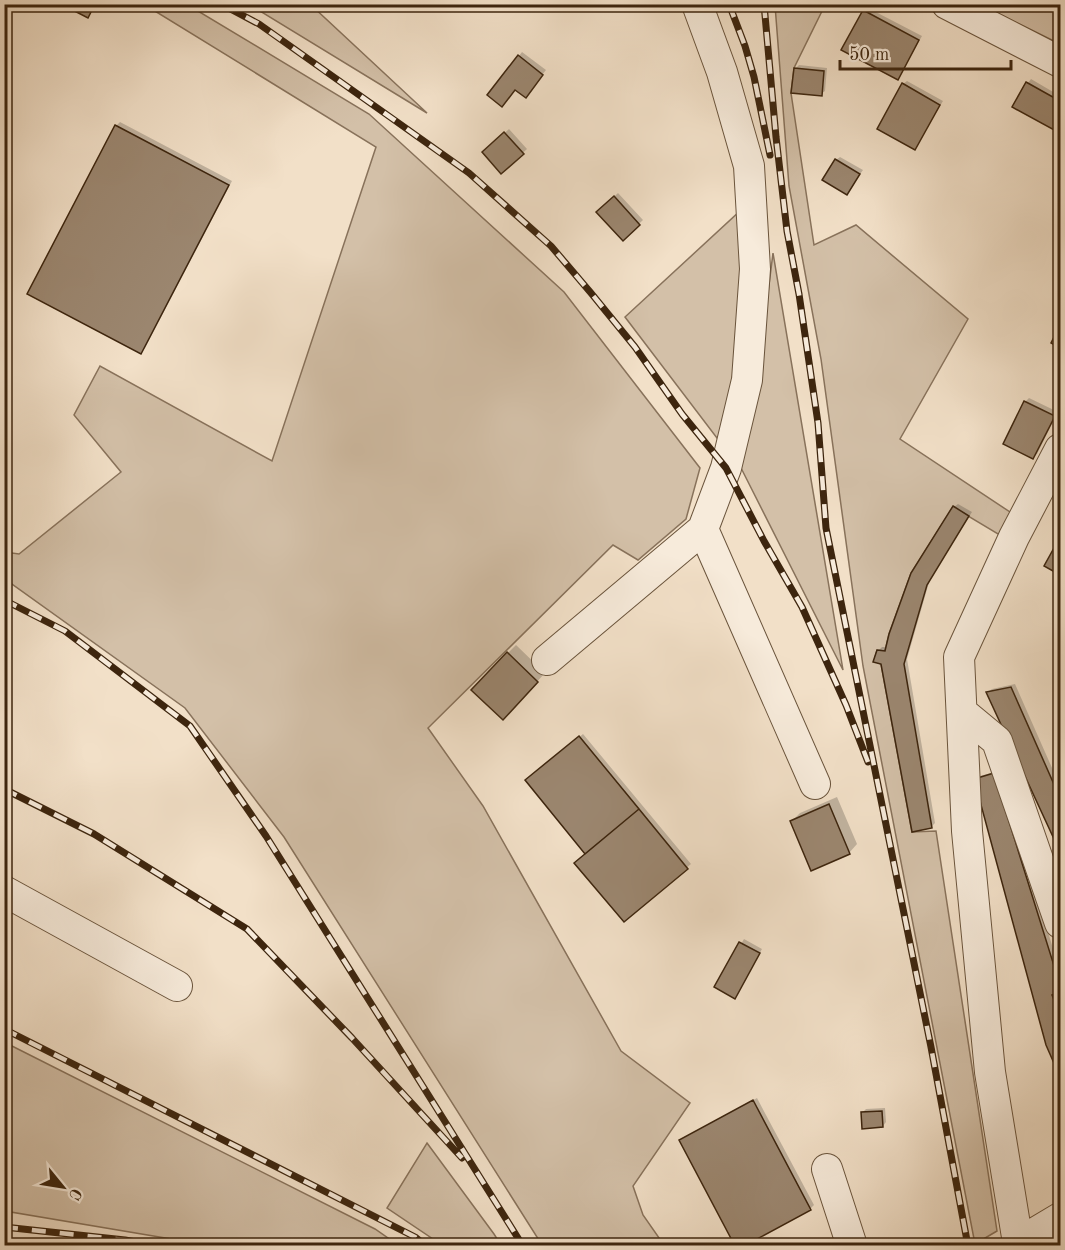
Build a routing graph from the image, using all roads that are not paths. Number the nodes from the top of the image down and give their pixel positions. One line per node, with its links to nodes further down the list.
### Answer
1 (697, 4): 5 (street)
2 (947, 4): 3 (street)
3 (1060, 62)
4 (1060, 449): 7 (street)
5 (704, 529): 6 (street); 8 (street)
6 (547, 660)
7 (962, 711): 10 (street); 14 (street)
8 (814, 784)
9 (4, 891): 11 (street)
10 (1060, 923)
11 (177, 986)
12 (827, 1169): 15 (street)
13 (1060, 1218): 14 (street)
14 (1015, 1244): 16 (street)
15 (852, 1245)
16 (1060, 1245)

